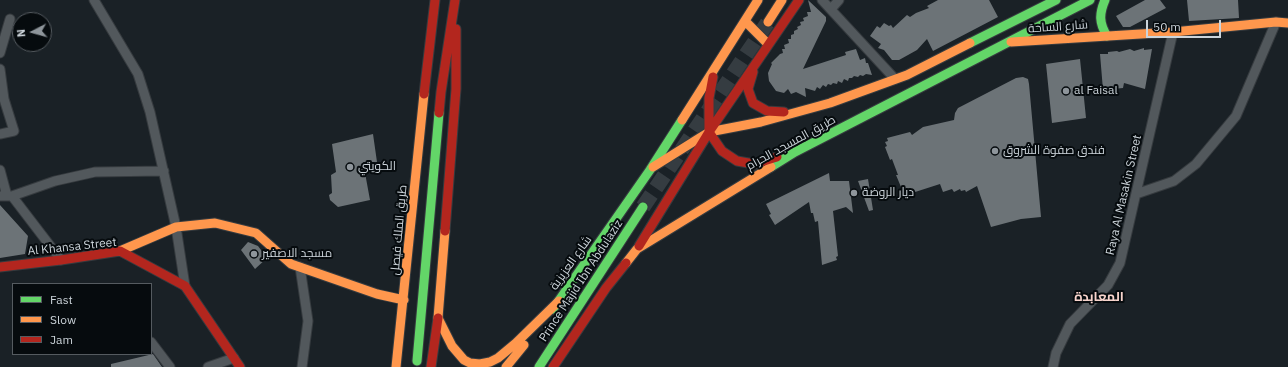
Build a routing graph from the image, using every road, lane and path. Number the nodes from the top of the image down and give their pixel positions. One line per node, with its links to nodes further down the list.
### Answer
1 (94, 0): 33 (street)
2 (435, 0): 44 (main road, طريق الملك فيصل)
3 (456, 0): 46 (main road); 49 (main road)
4 (758, 0): 14 (main road, شارع العزيزية)
5 (782, 0): 15 (main road)
6 (798, 0): 21 (main road)
7 (822, 0): 12 (street)
8 (840, 0): 12 (street)
9 (1056, 0): 26 (main road, طريق المسجد الحرام)
10 (1090, 0): 20 (main road, طريق المسجد الحرام)
11 (1106, 0): 19 (main road, شارع الساحة)
12 (831, 9): 26 (street)
13 (10, 19): 22 (street)
14 (745, 22): 21 (main road); 24 (main road, شارع العزيزية)
15 (768, 22)
16 (1276, 22): 17 (main road, شارع الساحة); 18 (main road, شارع الساحة); 34 (street)
17 (1288, 24)
18 (1172, 32): 19 (main road, شارع الساحة); 34 (street, Raya Al Masakin Street)
19 (1107, 36): 20 (main road, شارع الساحة)
20 (1011, 42): 30 (main road, طريق المسجد الحرام)
21 (768, 44): 23 (main road)
22 (0, 53)
23 (755, 64): 27 (main road); 28 (main road)
24 (715, 68): 28 (main road); 32 (main road, شارع العزيزية)
25 (0, 69): 29 (street)
26 (895, 79): 27 (main road, طريق المسجد الحرام)
27 (793, 113): 28 (main road, طريق المسجد الحرام)
28 (709, 132): 30 (main road); 32 (main road, طريق المسجد الحرام); 38 (main road)
29 (0, 134)
30 (795, 152): 38 (main road, طريق المسجد الحرام)
31 (0, 170): 35 (street)
32 (650, 170): 45 (main road, شارع العزيزية)
33 (164, 171): 35 (street); 37 (street)
34 (1136, 194): 59 (street, Raya Al Masakin Street)
35 (7, 196): 40 (street)
36 (643, 207): 57 (main road, Prince Majid Ibn Abdulaziz)
37 (176, 227): 39 (main road); 42 (main road); 43 (street)
38 (637, 249): 58 (main road, طريق المسجد الحرام)
39 (120, 251): 40 (main road, Al Khansa Street); 43 (main road, Al Khansa Street)
40 (61, 260): 41 (main road, Al Khansa Street)
41 (0, 267)
42 (300, 267): 44 (main road); 54 (street)
43 (185, 286): 48 (main road, Al Khansa Street)
44 (404, 300): 50 (main road, طريق الملك فيصل)
45 (559, 301): 46 (main road); 56 (main road, شارع العزيزية)
46 (438, 318): 55 (main road)
47 (152, 343): 51 (street)
48 (234, 358): 52 (street); 53 (main road, Al Khansa Street)
49 (417, 361)
50 (397, 366)
51 (170, 367)
52 (208, 367)
53 (240, 367)
54 (302, 367)
55 (431, 367)
56 (506, 367)
57 (539, 367)
58 (553, 367)
59 (1053, 367)

